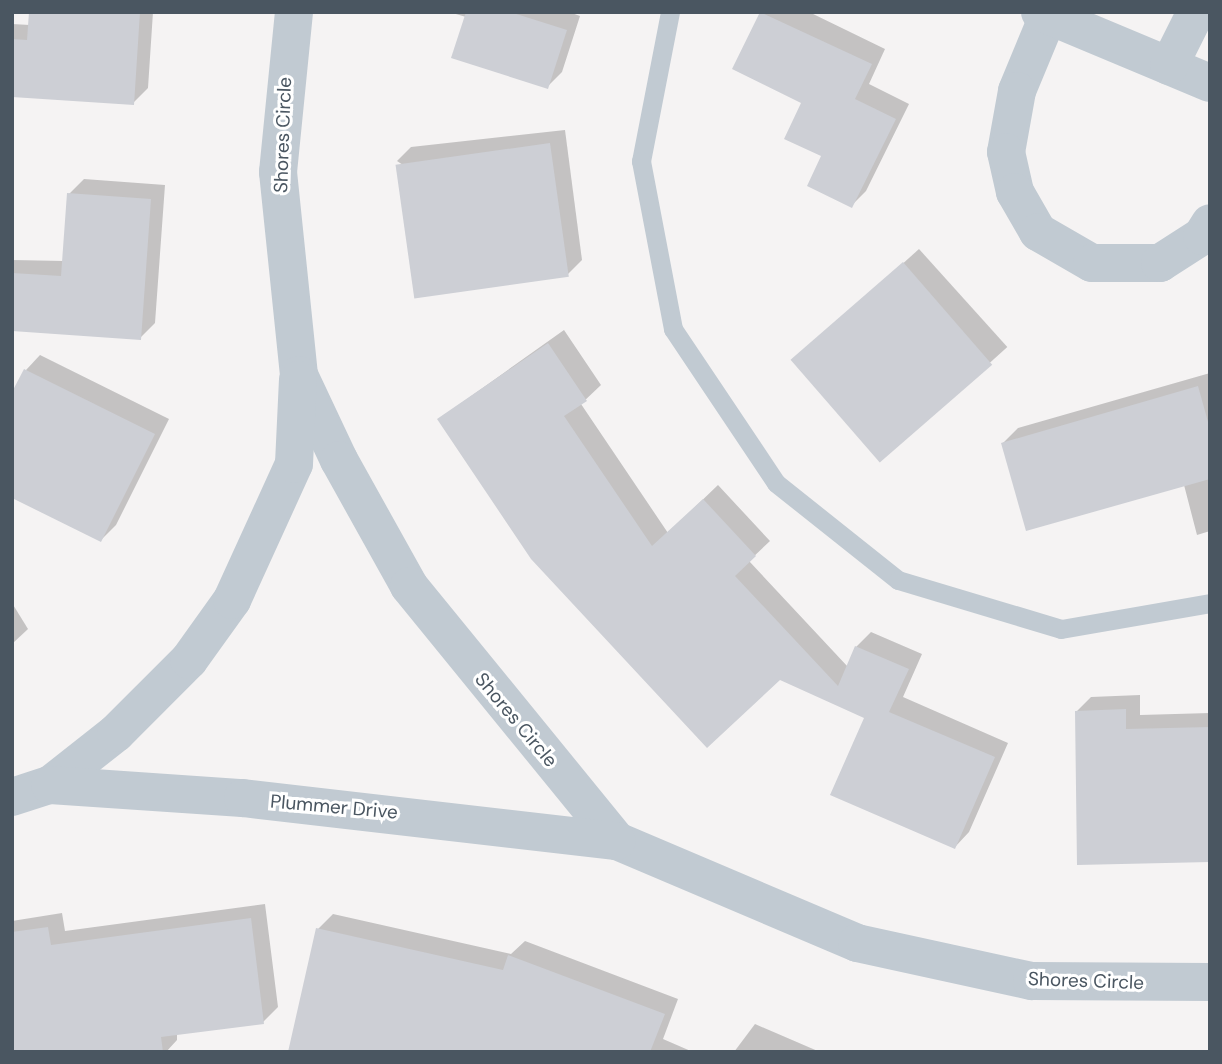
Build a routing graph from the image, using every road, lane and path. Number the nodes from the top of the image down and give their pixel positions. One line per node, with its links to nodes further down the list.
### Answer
1 (294, 12): 8 (street, Shores Circle)
2 (670, 12): 9 (lane)
3 (1196, 12): 5 (street)
4 (1044, 14): 5 (street); 7 (street)
5 (1169, 66): 6 (street)
6 (1210, 83)
7 (1210, 223)
8 (299, 375): 10 (street, Plummer Drive); 12 (street, Shores Circle)
9 (1210, 603)
10 (50, 785): 11 (street, Plummer Drive); 12 (street, Plummer Drive)
11 (12, 797)
12 (618, 841): 13 (street, Shores Circle)
13 (1210, 982)

